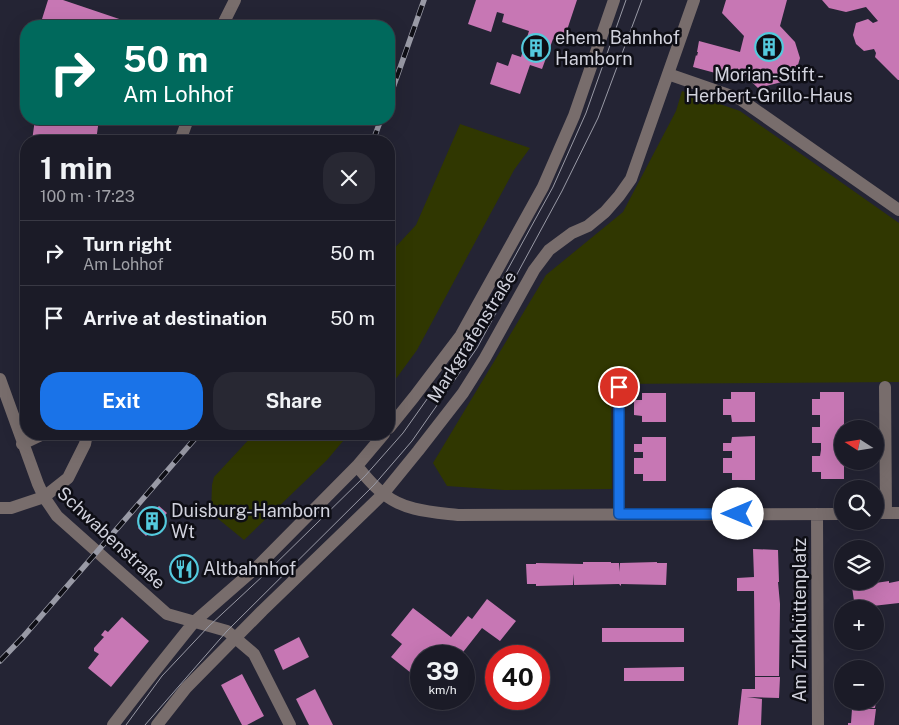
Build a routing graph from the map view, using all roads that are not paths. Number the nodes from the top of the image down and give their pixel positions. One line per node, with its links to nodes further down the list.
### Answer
1 (235, 0): 4 (street)
2 (614, 0): 10 (street, Markgrafenstraße)
3 (694, 0): 5 (street, Markgrafenstraße)
4 (225, 20)
5 (668, 74): 6 (street); 18 (street, Markgrafenstraße)
6 (899, 210)
7 (0, 379): 11 (street)
8 (619, 387): 22 (street)
9 (885, 387): 21 (street)
10 (395, 421)
11 (20, 438)
12 (21, 440): 16 (street)
13 (30, 440): 16 (street)
14 (85, 440): 19 (street)
15 (379, 440): 17 (street)
16 (22, 444): 19 (street)
17 (356, 466): 18 (street); 25 (street)
18 (383, 494): 22 (street); 26 (street, Markgrafenstraße)
19 (44, 497): 20 (street, Schwabenstraße); 25 (street, Schwabenstraße)
20 (0, 508)
21 (887, 513)
22 (619, 514): 23 (street)
23 (817, 514): 24 (street); 30 (street, Am Zinkhüttenplatz)
24 (834, 514)
25 (194, 622): 26 (street, Schwabenstraße); 27 (street)
26 (236, 638): 28 (street, Markgrafenstraße); 29 (street, Schwabenstraße)
27 (113, 725)
28 (157, 725)
29 (290, 725)
30 (818, 725)

